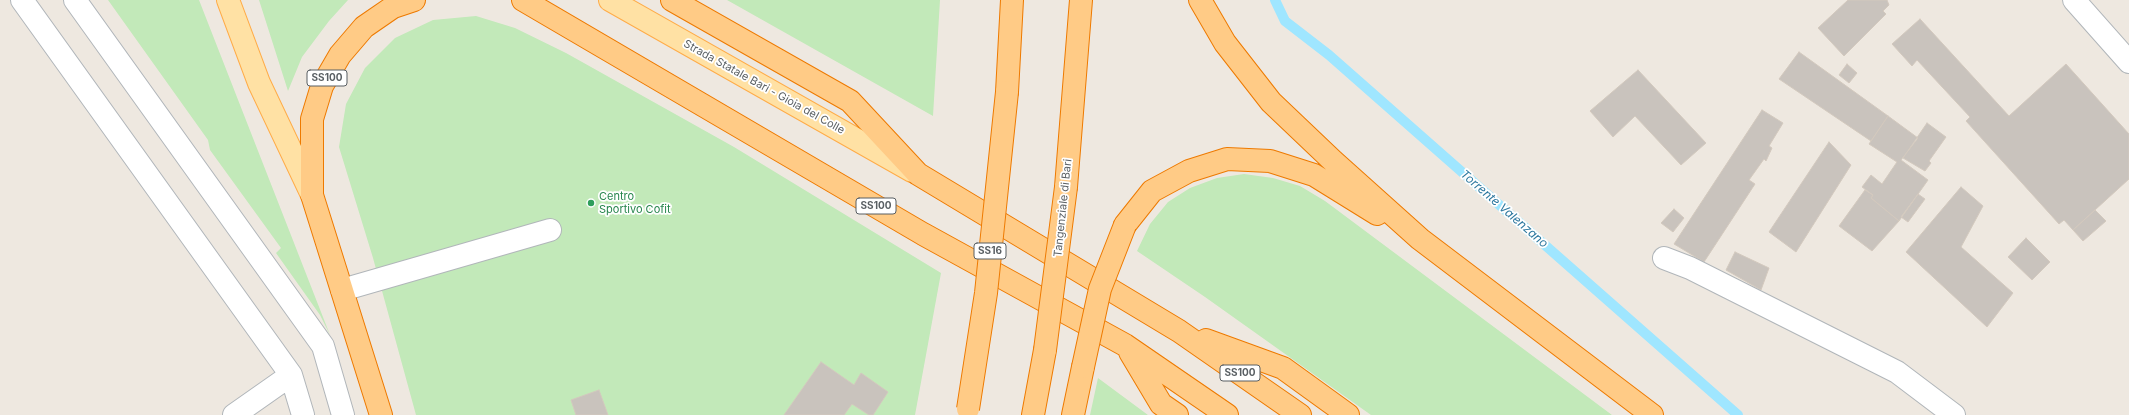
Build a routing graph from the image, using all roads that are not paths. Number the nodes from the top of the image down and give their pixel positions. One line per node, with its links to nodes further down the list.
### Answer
1 (22, 0): 21 (street)
2 (75, 0): 26 (street)
3 (228, 0): 14 (main road)
4 (414, 0): 14 (highway, SS100)
5 (523, 0): 20 (highway, SS100)
6 (610, 0): 13 (main road, Strada Statale Bari - Gioia del Colle / SS100)
7 (672, 0): 13 (highway, SS100)
8 (1012, 0): 22 (highway, SS16, bridge)
9 (1081, 0): 28 (highway, Tangenziale di Bari, bridge)
10 (1200, 0): 16 (highway)
11 (2074, 0): 12 (street)
12 (2129, 62)
13 (918, 174): 19 (highway, SS100)
14 (312, 195): 18 (highway)
15 (550, 230): 18 (street)
16 (1420, 239): 23 (highway); 29 (highway, bridge)
17 (1664, 258): 34 (street)
18 (342, 290): 27 (highway)
19 (1179, 331): 32 (highway, SS100); 33 (highway)
20 (1125, 345): 30 (highway); 31 (highway, SS100)
21 (291, 375): 24 (street); 25 (street)
22 (966, 413)
23 (1648, 414)
24 (234, 415)
25 (303, 415)
26 (343, 415)
27 (381, 415)
28 (1033, 415)
29 (1073, 415)
30 (1177, 415)
31 (1227, 415)
32 (1300, 415)
33 (1348, 415)
34 (1954, 415)

